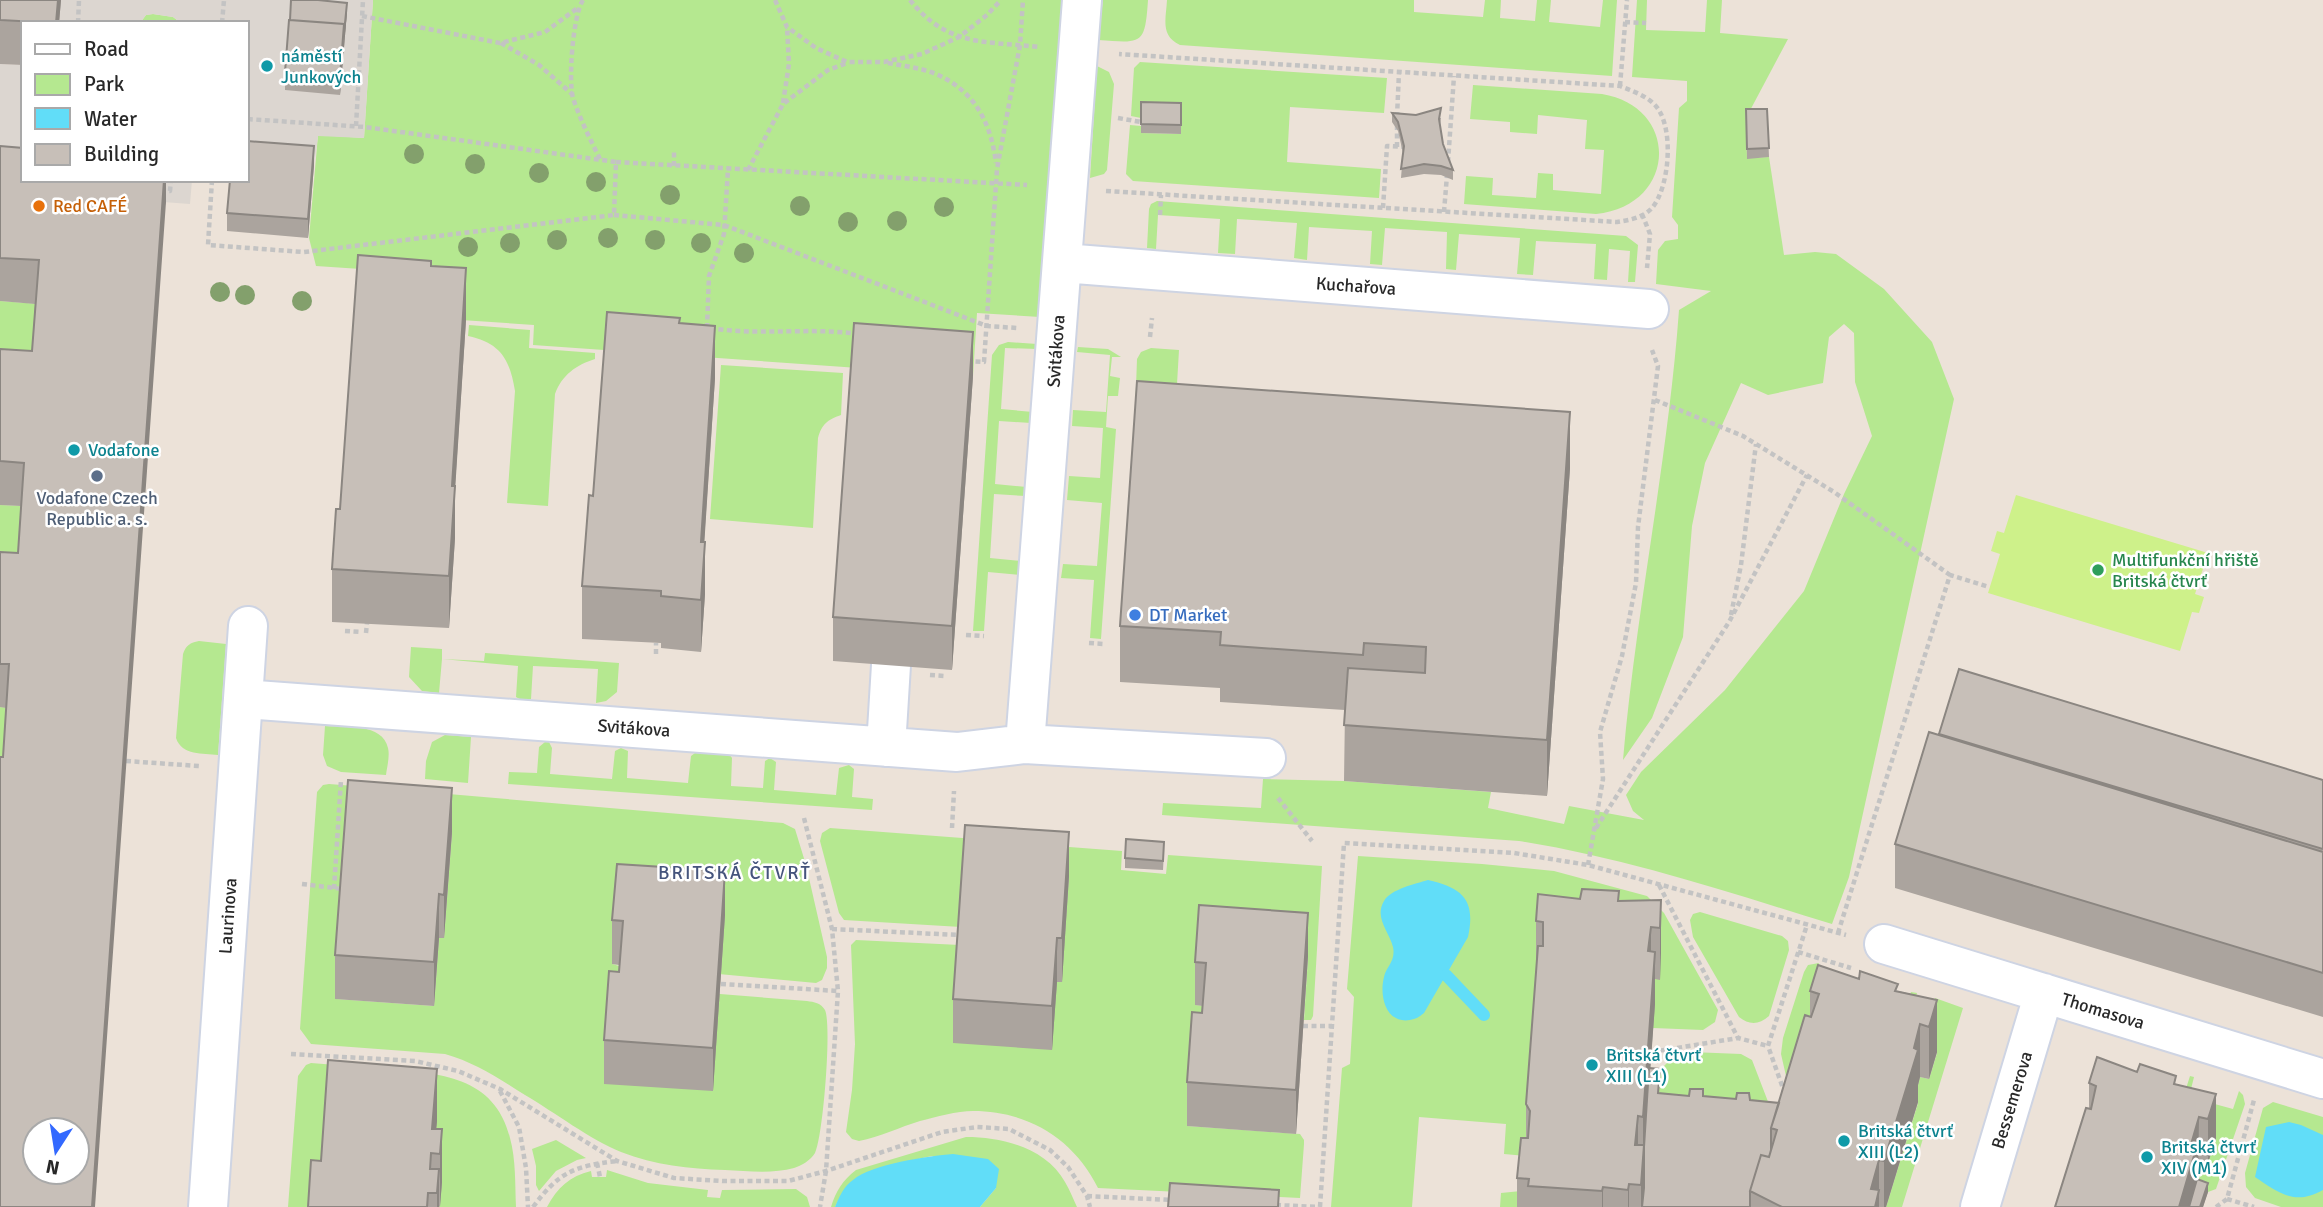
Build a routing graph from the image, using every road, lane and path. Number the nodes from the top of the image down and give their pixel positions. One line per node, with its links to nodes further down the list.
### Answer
1 (79, 0): 13 (path)
2 (223, 0): 14 (path)
3 (363, 0): 12 (path)
4 (583, 0): 11 (path)
5 (775, 0): 17 (path)
6 (910, 0): 18 (path)
7 (1001, 0): 18 (path)
8 (1023, 0): 20 (path)
9 (1082, 0): 57 (street, Svitákova)
10 (1627, 0): 15 (path)
11 (579, 8): 19 (path); 27 (path)
12 (362, 16): 19 (path); 32 (path)
13 (78, 21)
14 (222, 21)
15 (1625, 22): 16 (path); 26 (path)
16 (1646, 23)
17 (787, 27): 22 (path); 28 (path)
18 (959, 37): 20 (path); 23 (path)
19 (500, 43): 27 (path)
20 (1020, 45): 42 (path)
21 (1110, 53): 24 (path)
22 (847, 62): 23 (path); 28 (path)
23 (884, 62): 42 (path)
24 (1399, 72): 25 (path); 33 (path)
25 (1454, 76): 26 (path); 36 (path)
26 (1620, 86): 53 (path)
27 (572, 94): 38 (path)
28 (783, 104): 43 (path)
29 (1118, 118): 31 (path)
30 (248, 119): 32 (path)
31 (1141, 122)
32 (356, 126): 38 (path)
33 (1396, 146): 34 (path); 51 (path)
34 (1410, 148)
35 (1436, 149): 36 (path)
36 (1449, 150): 52 (path)
37 (674, 151): 40 (path)
38 (601, 159): 39 (path)
39 (616, 162): 40 (path); 54 (path)
40 (674, 166): 41 (path)
41 (728, 169): 43 (path); 56 (path)
42 (997, 169): 46 (path)
43 (748, 170): 46 (path)
44 (171, 182): 48 (path)
45 (212, 182): 54 (path)
46 (996, 182): 47 (path); 61 (path)
47 (1036, 186)
48 (157, 190)
49 (1101, 191): 50 (path)
50 (1161, 195): 51 (path); 55 (path)
51 (1382, 208): 52 (path)
52 (1444, 212): 53 (path)
53 (1643, 214): 58 (path)
54 (614, 215): 56 (path)
55 (1160, 215)
56 (724, 225): 61 (path); 63 (path)
57 (1063, 262): 59 (street, Kuchařova); 86 (street, Svitákova)
58 (1647, 270)
59 (1649, 309)
60 (1152, 318): 66 (path)
61 (987, 326): 64 (path); 68 (path)
62 (694, 327): 63 (path)
63 (707, 328): 65 (path)
64 (1026, 329)
65 (861, 335)
66 (1150, 337)
67 (1651, 348): 69 (path)
68 (957, 360)
69 (1655, 400): 70 (path); 95 (path)
70 (1756, 444): 71 (path); 74 (path)
71 (1807, 475): 72 (path); 74 (path)
72 (1950, 575): 73 (path); 102 (path)
73 (1989, 587)
74 (1729, 622): 95 (path)
75 (367, 624): 77 (path)
76 (248, 626): 85 (street, Laurinova)
77 (345, 631)
78 (966, 635): 79 (path)
79 (984, 636)
80 (656, 643): 83 (path)
81 (1089, 643): 82 (path)
82 (1104, 644)
83 (656, 654)
84 (891, 665): 87 (street)
85 (243, 699): 87 (street, Svitákova); 127 (street, Laurinova)
86 (1025, 744): 87 (street, Svitákova); 88 (street, Svitákova)
87 (886, 747)
88 (1266, 758)
89 (126, 761): 90 (path)
90 (203, 766)
91 (341, 780): 99 (path)
92 (955, 783): 94 (path)
93 (804, 818): 101 (path)
94 (952, 828)
95 (1594, 832): 96 (path)
96 (1588, 865): 98 (path); 110 (path)
97 (302, 884): 99 (path)
98 (1659, 884): 104 (path); 111 (path)
99 (334, 889): 100 (path)
100 (343, 889)
101 (832, 929): 103 (path); 107 (path)
102 (1838, 933)
103 (959, 935)
104 (1798, 952): 105 (path); 112 (path)
105 (1873, 958): 108 (street, Thomasova)
106 (720, 984): 107 (path)
107 (838, 991): 121 (path)
108 (2044, 993): 115 (street, Thomasova); 132 (street, Bessemerova)
109 (1303, 1026): 110 (path)
110 (1332, 1026): 131 (path)
111 (1738, 1038): 112 (path); 113 (path)
112 (1768, 1046): 118 (path)
113 (1652, 1052)
114 (291, 1054): 116 (path)
115 (2323, 1079)
116 (500, 1089): 119 (path); 128 (path)
117 (2257, 1089): 124 (path)
118 (1786, 1096)
119 (617, 1161): 120 (path); 121 (path)
120 (597, 1164): 122 (path); 128 (path)
121 (826, 1171): 123 (path); 129 (path)
122 (600, 1177)
123 (1087, 1196): 125 (path); 130 (path)
124 (2227, 1199): 133 (path); 134 (path)
125 (1183, 1200)
126 (1265, 1204): 131 (path)
127 (208, 1207)
128 (531, 1207)
129 (820, 1207)
130 (1090, 1207)
131 (1320, 1207)
132 (1980, 1207)
133 (2216, 1207)
134 (2254, 1207)

